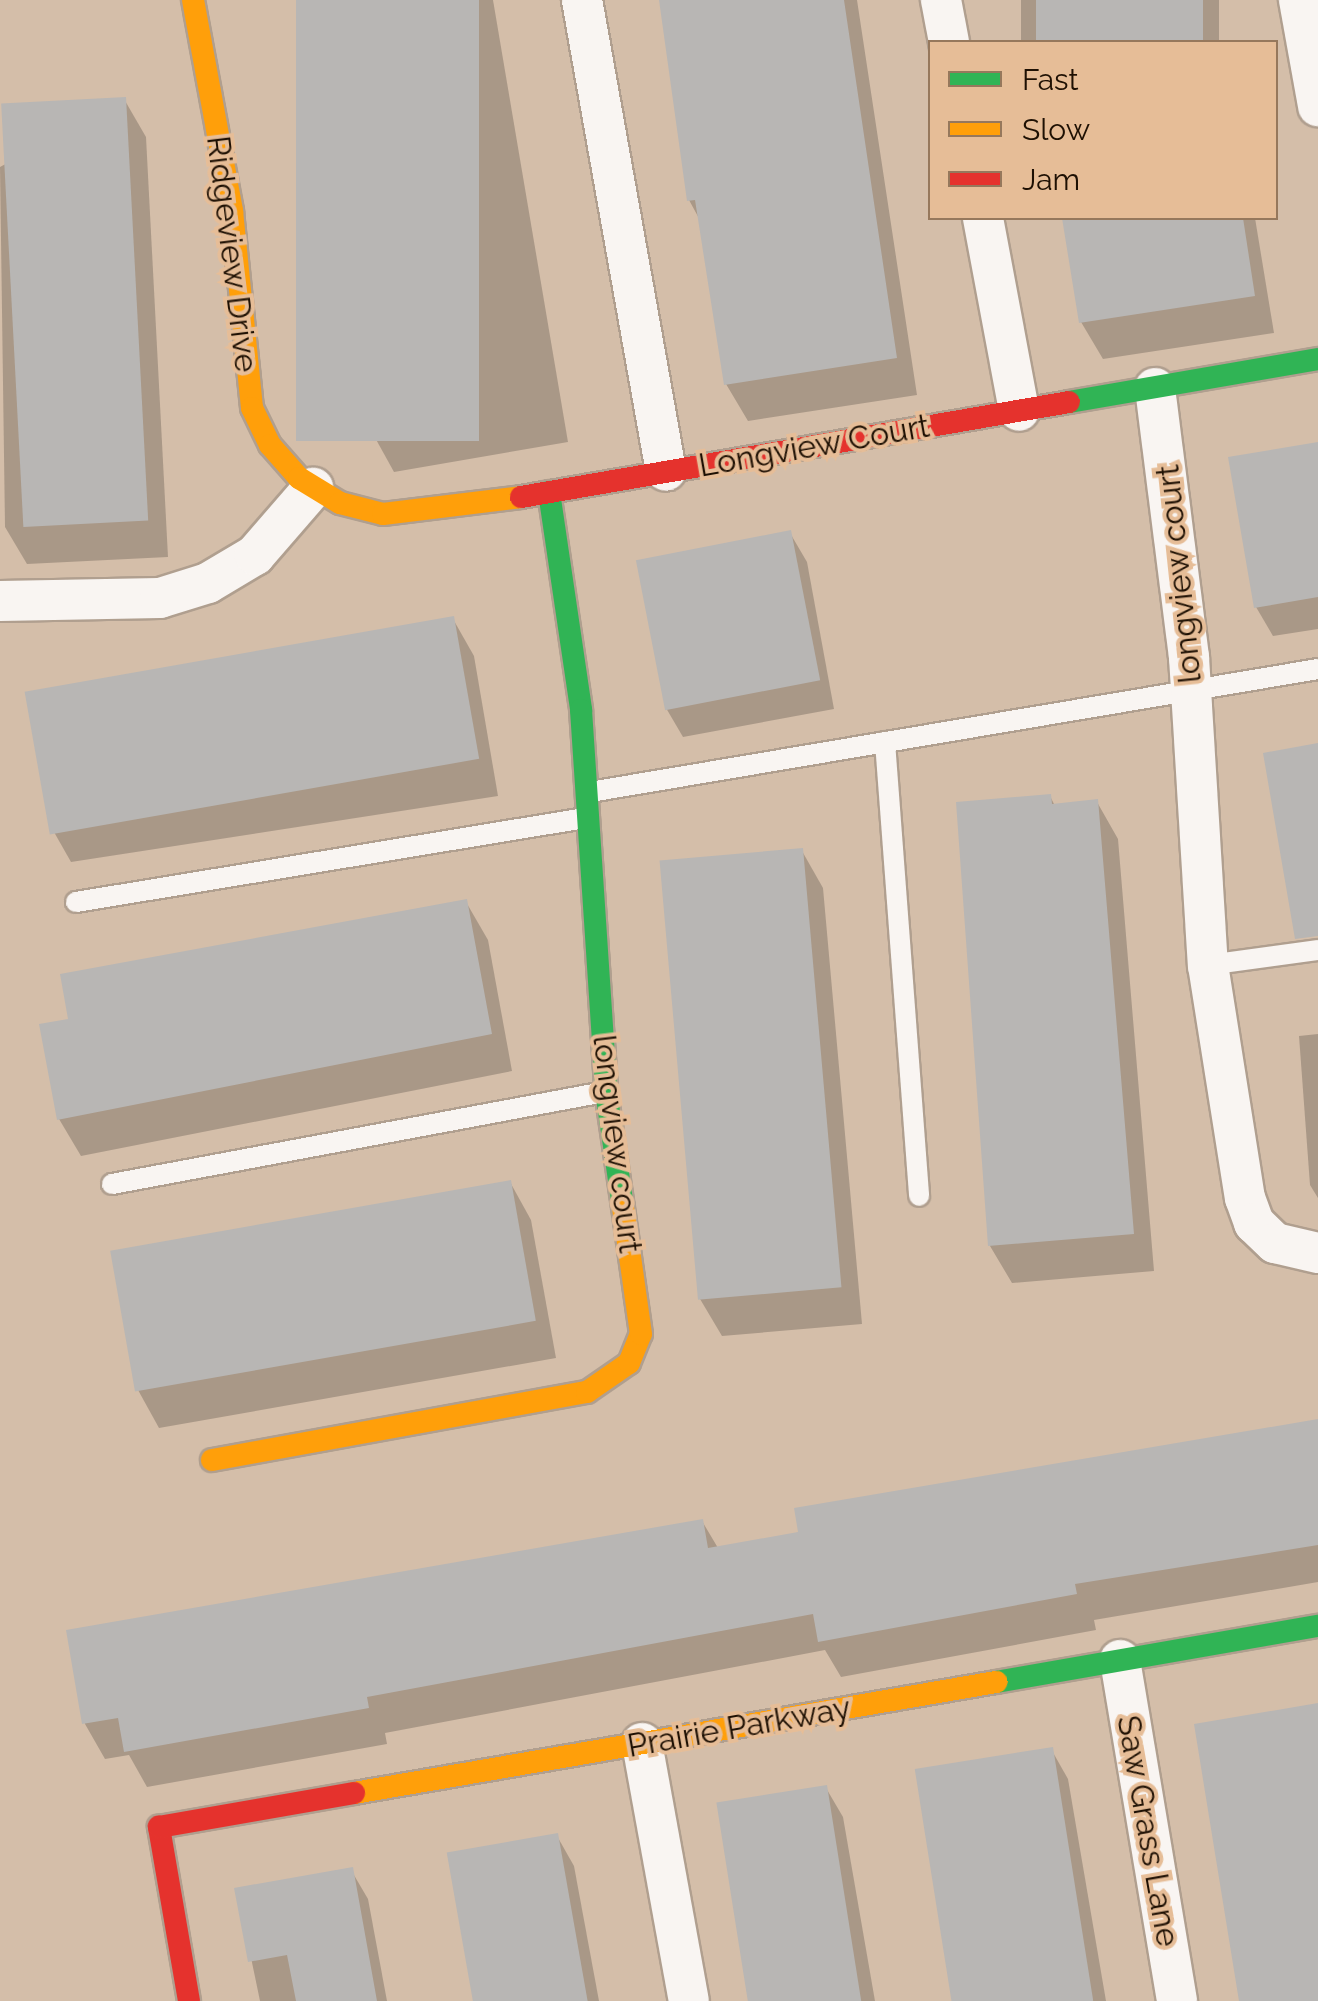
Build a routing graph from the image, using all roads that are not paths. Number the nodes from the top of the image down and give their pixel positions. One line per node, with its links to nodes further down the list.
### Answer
1 (193, 0): 12 (street, Ridgeview Drive)
2 (582, 0): 11 (street, longview court)
3 (941, 0): 5 (street)
4 (1300, 0): 6 (street)
5 (949, 40)
6 (1318, 106)
7 (983, 220): 10 (street)
8 (1318, 360): 9 (street, Longview Court)
9 (1156, 388): 10 (street, Longview Court); 16 (street, longview court)
10 (1020, 411): 11 (street, Longview Court)
11 (666, 471): 13 (street, Longview Court)
12 (313, 488): 13 (street, Longview Court); 14 (street)
13 (549, 492): 18 (street, longview court)
14 (0, 601)
15 (1318, 670): 16 (lane)
16 (1190, 689): 17 (lane); 22 (street, longview court)
17 (885, 742): 18 (lane); 25 (lane)
18 (586, 793): 19 (street, longview court)
19 (587, 817): 20 (lane); 23 (street, longview court)
20 (76, 902)
21 (1318, 950): 22 (lane)
22 (1208, 965): 26 (street, longview court)
23 (606, 1091): 24 (lane); 27 (street, longview court)
24 (112, 1184)
25 (919, 1196)
26 (1318, 1253)
27 (212, 1460)
28 (1318, 1626): 29 (street, Prairie Parkway)
29 (1120, 1660): 30 (street, Prairie Parkway); 33 (street, Saw Grass Lane)
30 (642, 1743): 31 (street, Prairie Parkway); 32 (street)
31 (188, 2001)
32 (689, 2001)
33 (1177, 2001)

